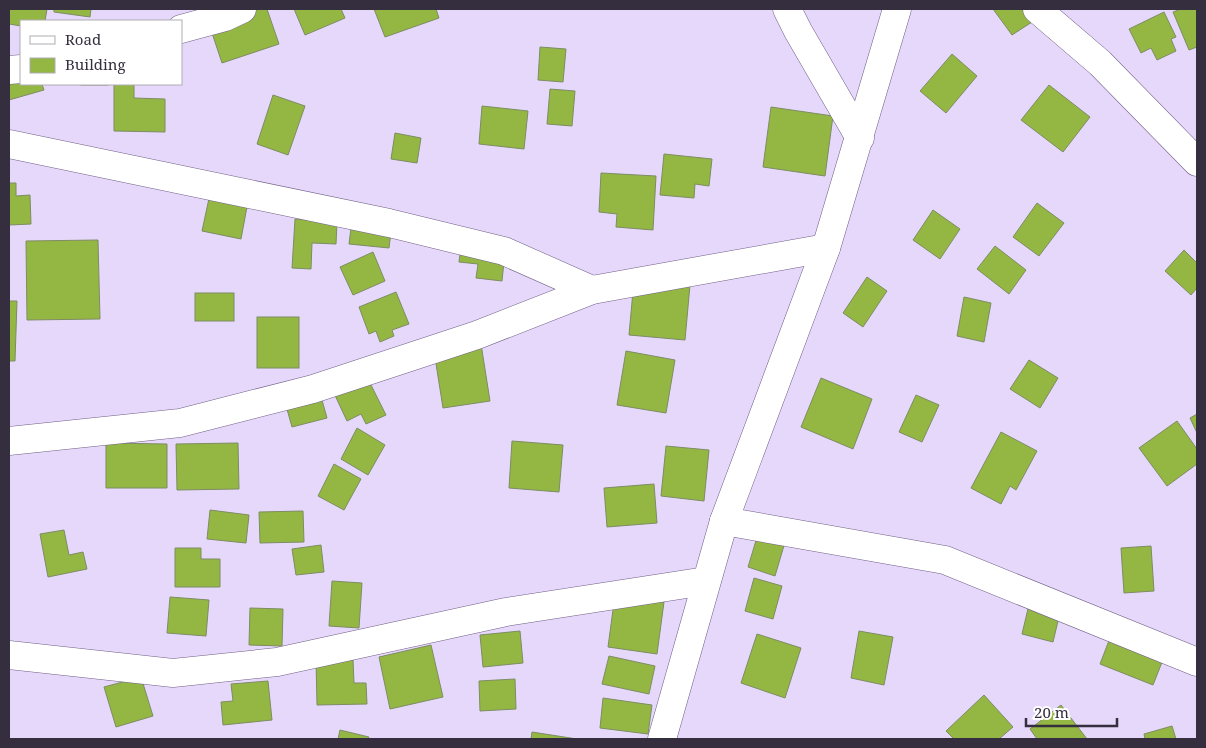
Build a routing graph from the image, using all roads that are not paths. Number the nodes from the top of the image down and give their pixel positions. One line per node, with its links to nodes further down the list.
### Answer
1 (242, 9): 5 (street)
2 (787, 9): 6 (street)
3 (897, 9): 6 (street)
4 (1037, 9): 8 (street)
5 (182, 29)
6 (860, 138): 9 (street)
7 (9, 144): 10 (street)
8 (1197, 162)
9 (826, 248): 10 (street); 12 (street)
10 (592, 290): 11 (street)
11 (9, 441)
12 (724, 521): 13 (street); 15 (street)
13 (706, 581): 14 (street); 16 (street)
14 (9, 655)
15 (1197, 662)
16 (662, 739)

